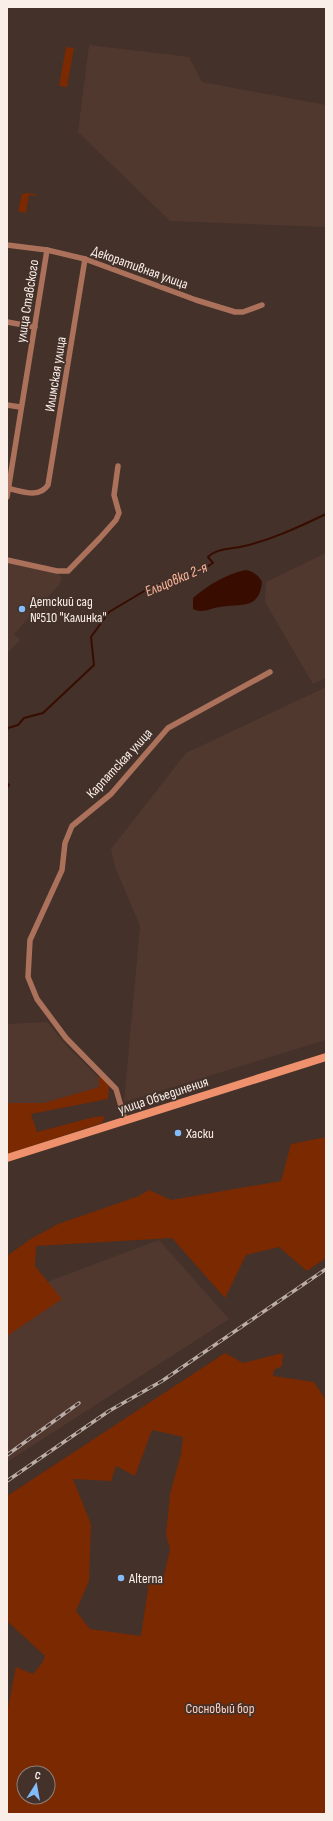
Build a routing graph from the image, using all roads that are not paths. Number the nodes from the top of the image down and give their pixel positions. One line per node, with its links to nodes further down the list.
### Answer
1 (7, 245): 2 (street, Декоративная улица)
2 (47, 250): 3 (street, Декоративная улица); 6 (street, улица Ставского)
3 (85, 259): 4 (street, Декоративная улица); 10 (street, Илимская улица)
4 (262, 305)
5 (7, 322): 6 (street)
6 (35, 327): 8 (street, улица Ставского)
7 (7, 405): 8 (street)
8 (20, 407): 10 (street, улица Ставского)
9 (118, 466): 12 (street)
10 (8, 488): 11 (street, улица Ставского)
11 (7, 497)
12 (7, 560)
13 (270, 672): 15 (street, Карпатская улица)
14 (326, 1057): 15 (main road, улица Объединения)
15 (126, 1120): 16 (main road, улица Объединения)
16 (7, 1158)

